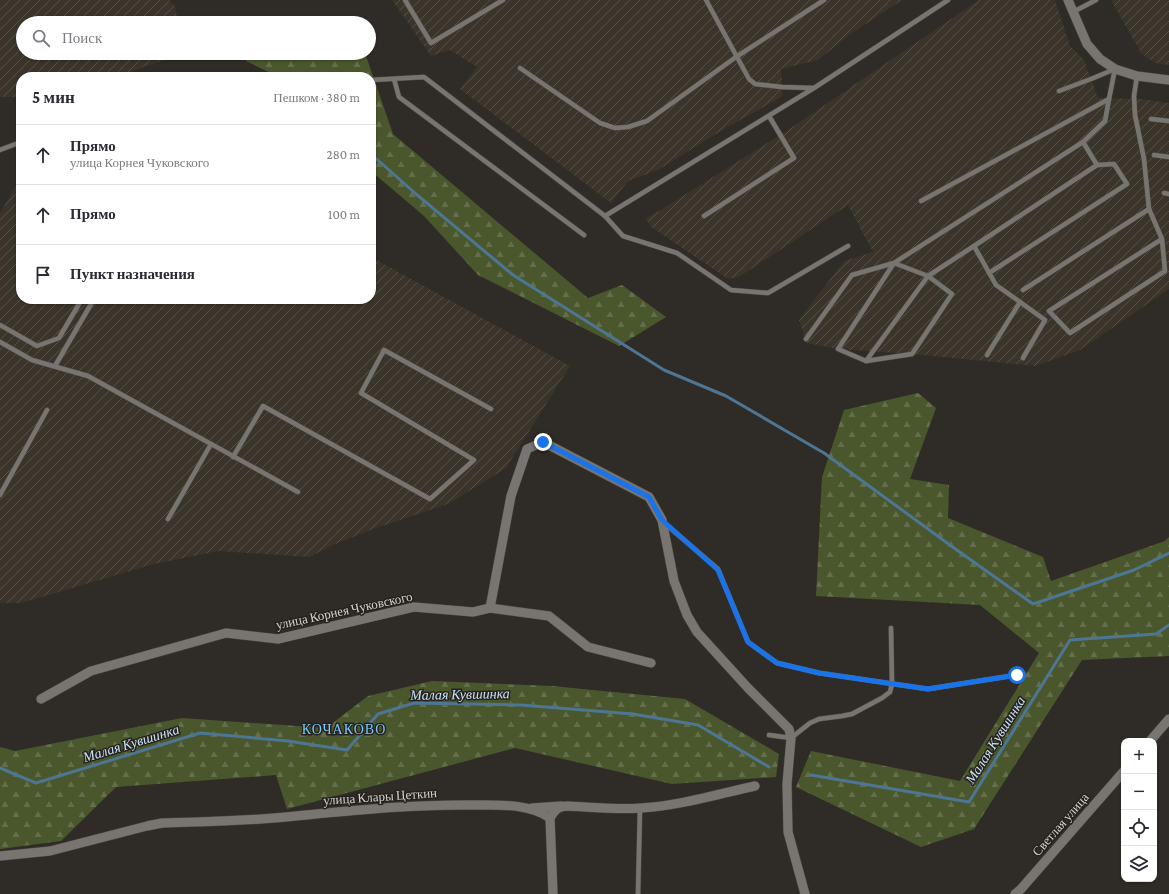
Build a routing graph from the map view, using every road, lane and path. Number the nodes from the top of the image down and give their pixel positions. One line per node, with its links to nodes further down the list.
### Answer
1 (406, 0): 2 (lane)
2 (503, 0)
3 (706, 0): 9 (lane)
4 (824, 0): 9 (lane)
5 (948, 0): 16 (lane)
6 (1068, 0): 8 (street)
7 (1096, 0): 8 (lane)
8 (1073, 12): 11 (street)
9 (736, 58): 10 (lane); 16 (lane)
10 (520, 68)
11 (1116, 69): 12 (street); 17 (lane); 18 (lane)
12 (1137, 76): 15 (street); 29 (lane)
13 (394, 79): 14 (lane); 30 (lane); 32 (lane)
14 (376, 80)
15 (1169, 80)
16 (814, 88): 19 (lane)
17 (1059, 91)
18 (1109, 99): 22 (lane); 28 (lane)
19 (769, 116): 30 (lane); 31 (lane)
20 (1151, 119): 21 (lane)
21 (1169, 121)
22 (1082, 142): 27 (lane); 36 (lane)
23 (16, 144): 24 (lane)
24 (0, 150)
25 (1154, 155): 26 (lane)
26 (1169, 157)
27 (1097, 165): 35 (lane); 37 (lane)
28 (921, 201)
29 (1149, 209): 33 (lane); 39 (lane)
30 (606, 216): 34 (lane)
31 (704, 216)
32 (584, 236)
33 (1162, 239): 33 (lane)
34 (848, 246)
35 (974, 246): 37 (lane); 38 (lane)
36 (894, 263): 38 (lane); 44 (lane); 48 (lane)
37 (989, 273): 40 (lane)
38 (928, 276): 48 (lane); 48 (lane)
39 (1023, 290)
40 (1020, 302): 46 (lane); 47 (lane)
41 (79, 304): 43 (lane)
42 (91, 304): 49 (lane)
43 (0, 325)
44 (806, 339)
45 (0, 342): 49 (lane)
46 (987, 355)
47 (1023, 358)
48 (866, 361)
49 (55, 366): 52 (lane)
50 (491, 409): 53 (lane)
51 (47, 410): 55 (lane)
52 (211, 444): 53 (lane); 56 (lane)
53 (234, 457): 54 (lane)
54 (298, 492)
55 (0, 495)
56 (168, 519)
57 (662, 520): 58 (street); 62 (lane); 66 (street)
58 (490, 608): 60 (street, улица Корнея Чуковского); 63 (street, улица Корнея Чуковского)
59 (891, 628): 62 (lane)
60 (651, 663)
61 (1017, 675): 62 (lane)
62 (892, 684): 66 (lane)
63 (40, 699)
64 (1169, 719): 67 (street)
65 (769, 735): 66 (lane)
66 (791, 738): 77 (street)
67 (1153, 738)
68 (1121, 774): 78 (street, Светлая улица)
69 (755, 786): 72 (street)
70 (561, 806): 71 (street); 72 (street); 73 (street)
71 (525, 808): 73 (street, улица Клары Цеткин); 74 (street, улица Клары Цеткин)
72 (640, 808): 76 (lane)
73 (550, 818): 75 (street)
74 (0, 856)
75 (553, 894)
76 (638, 894)
77 (805, 894)
78 (1016, 894)

